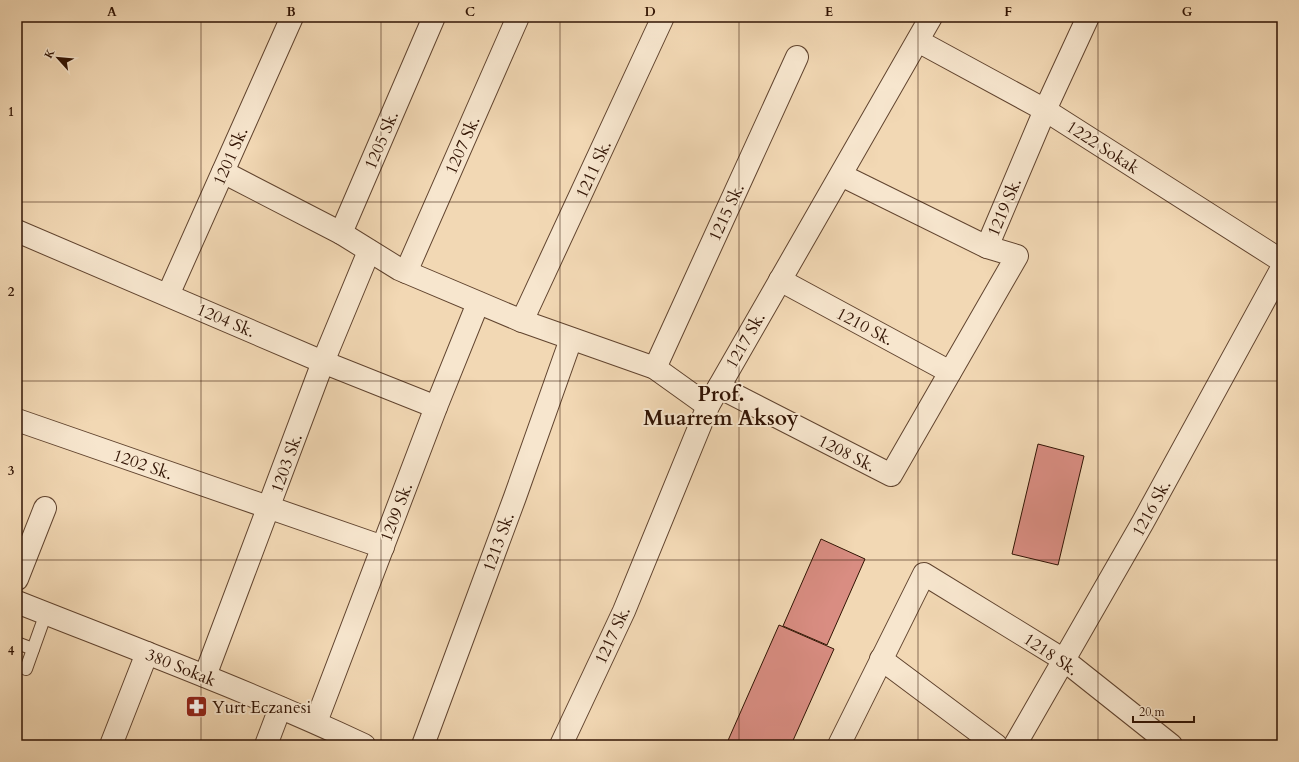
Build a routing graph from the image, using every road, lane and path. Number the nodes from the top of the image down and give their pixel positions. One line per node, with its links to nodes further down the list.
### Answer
1 (292, 17): 10 (street, 1201 Sk.)
2 (434, 17): 13 (street, 1205 Sk.)
3 (518, 17): 18 (street, 1207 Sk.)
4 (664, 17): 22 (street, 1211 Sk.)
5 (931, 17): 7 (street, 1217 Sk.)
6 (1088, 17): 9 (street, 1219 Sk.)
7 (918, 41): 9 (street, 1222 Sokak); 11 (street, 1217 Sk.)
8 (798, 57): 25 (street, 1215 Sk.)
9 (1045, 110): 14 (street, 1219 Sk.); 16 (street, 1222 Sokak)
10 (223, 172): 13 (street); 20 (street, 1201 Sk.)
11 (841, 175): 14 (street); 19 (street, 1217 Sk.)
12 (17, 231): 20 (street, 1204 Sk.)
13 (341, 233): 15 (street)
14 (987, 247): 26 (street, 1219 Sk.)
15 (369, 250): 18 (street); 24 (street, 1203 Sk.)
16 (1282, 262)
17 (1282, 268): 42 (street, 1216 Sk.)
18 (406, 272): 21 (street)
19 (780, 280): 26 (street, 1210 Sk.); 27 (street, 1217 Sk.)
20 (168, 295): 24 (street, 1204 Sk.)
21 (478, 303): 22 (street); 29 (street, 1209 Sk.)
22 (522, 321): 23 (street)
23 (571, 339): 25 (street); 50 (street, 1213 Sk.)
24 (323, 362): 29 (street, 1204 Sk.); 33 (street, 1203 Sk.)
25 (654, 368): 28 (street)
26 (950, 372): 31 (street, 1219 Sk.)
27 (719, 387): 28 (street, 1217 Sk.); 31 (street, 1208 Sk.)
28 (708, 406): 51 (street, 1217 Sk.)
29 (436, 407): 34 (street, 1209 Sk.)
30 (17, 420): 33 (street, 1202 Sk.)
31 (891, 475)
32 (45, 508): 35 (street)
33 (269, 508): 34 (street, 1202 Sk.); 44 (street, 1203 Sk.)
34 (383, 547): 46 (street, 1209 Sk.)
35 (17, 580)
36 (17, 602): 37 (street, 380 Sokak)
37 (46, 613): 39 (lane); 40 (street, 380 Sokak)
38 (17, 643): 39 (lane)
39 (33, 649): 43 (lane)
40 (147, 653): 44 (street, 380 Sokak); 47 (street)
41 (881, 659): 42 (street, 1218 Sk.); 52 (street); 53 (street)
42 (1064, 660): 54 (street, 1216 Sk.); 55 (street, 1218 Sk.)
43 (26, 669)
44 (205, 676): 45 (street, 380 Sokak)
45 (280, 708): 46 (street, 380 Sokak); 48 (street)
46 (316, 722): 49 (street, 380 Sokak)
47 (111, 745)
48 (266, 745)
49 (364, 745)
50 (423, 745)
51 (561, 745)
52 (839, 745)
53 (996, 745)
54 (1015, 745)
55 (1171, 745)

